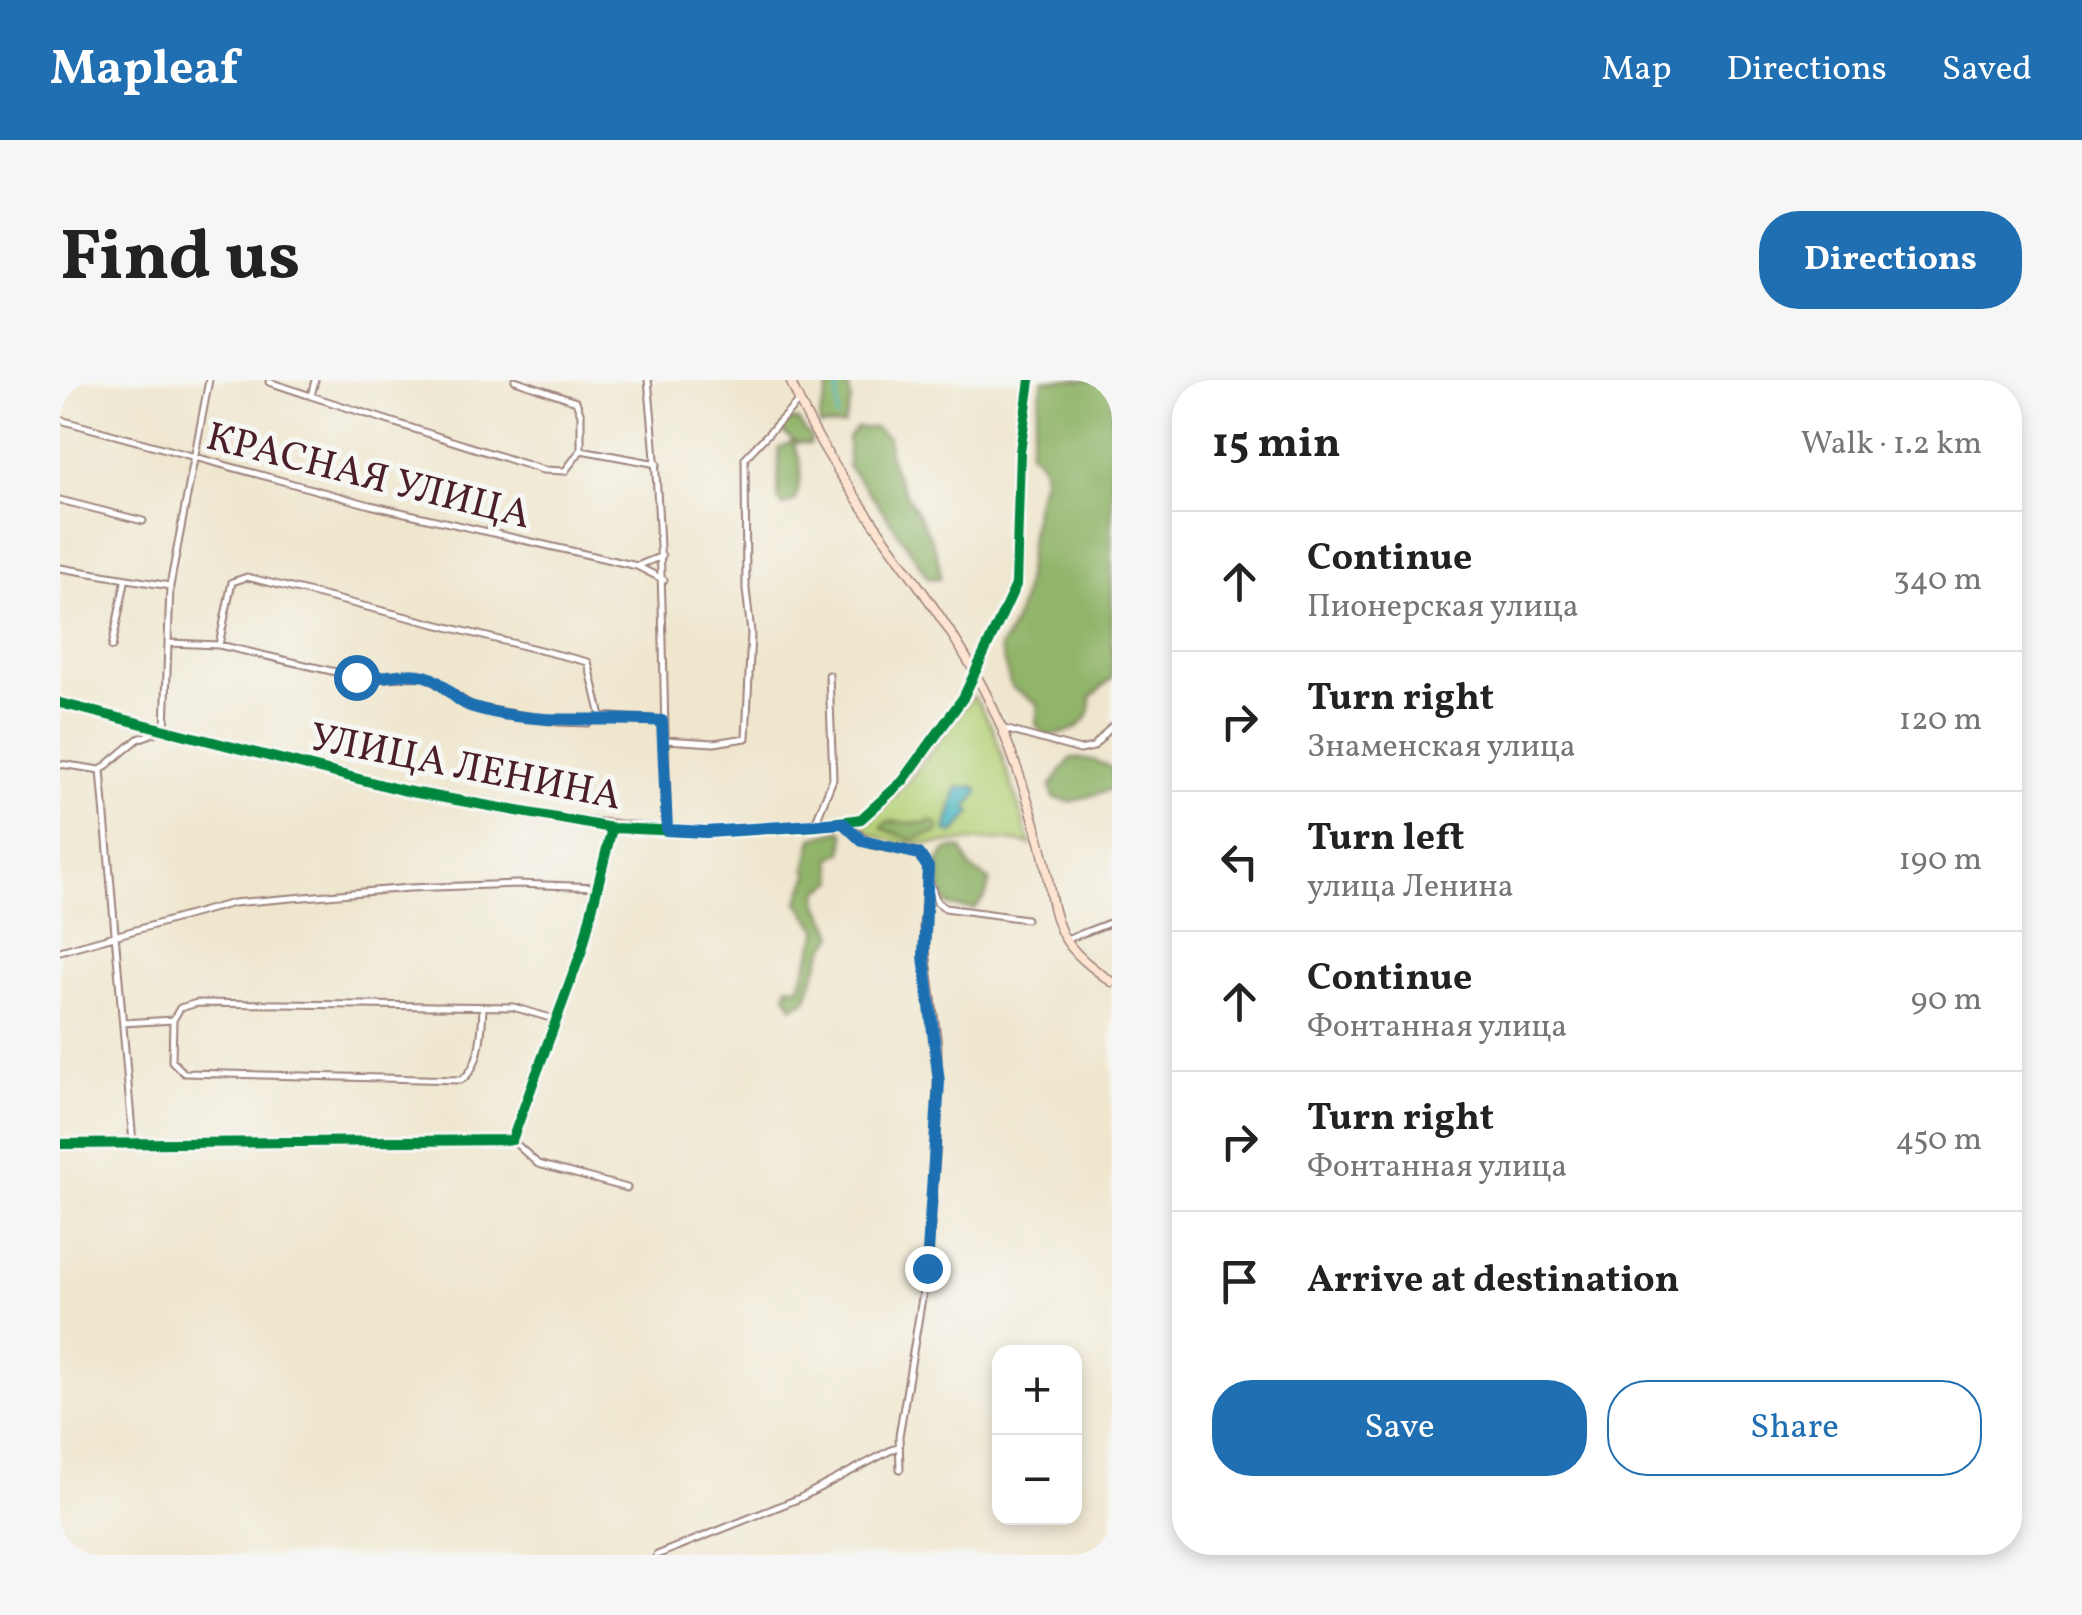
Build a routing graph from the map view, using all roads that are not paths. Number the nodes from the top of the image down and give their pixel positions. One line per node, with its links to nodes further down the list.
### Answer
1 (209, 380): 12 (street)
2 (315, 380): 8 (street)
3 (515, 380): 11 (street)
4 (648, 380): 13 (street)
5 (790, 380): 9 (street)
6 (1030, 380): 25 (street)
7 (269, 382): 8 (street)
8 (311, 396): 11 (street)
9 (799, 401): 25 (street); 33 (street)
10 (60, 420): 12 (street, КРАСНАЯ УЛИЦА)
11 (581, 450): 13 (street)
12 (192, 459): 17 (street, КРАСНАЯ УЛИЦА); 21 (street)
13 (657, 464): 16 (street)
14 (60, 500): 15 (street)
15 (143, 521)
16 (663, 555): 17 (street); 19 (street)
17 (637, 566): 19 (street, КРАСНАЯ УЛИЦА)
18 (60, 568): 20 (street)
19 (664, 580): 29 (street)
20 (125, 582): 21 (street); 24 (street)
21 (170, 586): 22 (street)
22 (169, 643): 23 (street); 32 (street)
23 (219, 646): 28 (street); 28 (street)
24 (112, 647)
25 (974, 673): 31 (street); 36 (street, УЛИЦА ЛЕНИНА)
26 (829, 675): 37 (street)
27 (60, 702): 32 (street, УЛИЦА ЛЕНИНА)
28 (601, 716): 29 (street)
29 (662, 721): 33 (street)
30 (1112, 726): 31 (street)
31 (1001, 728): 47 (street)
32 (164, 729): 35 (street); 38 (street, УЛИЦА ЛЕНИНА)
33 (665, 740): 39 (street)
34 (60, 764): 35 (street)
35 (102, 770): 46 (street)
36 (843, 823): 37 (street, УЛИЦА ЛЕНИНА); 40 (street)
37 (814, 826): 39 (street, УЛИЦА ЛЕНИНА)
38 (612, 828): 39 (street, УЛИЦА ЛЕНИНА); 41 (street)
39 (667, 830)
40 (929, 880): 42 (street); 43 (street)
41 (601, 887): 46 (street); 52 (street)
42 (925, 898): 43 (street); 58 (street)
43 (937, 902): 44 (street)
44 (1026, 919)
45 (1112, 922): 47 (street)
46 (114, 936): 48 (street); 53 (street)
47 (1065, 940): 49 (street)
48 (60, 950)
49 (1112, 982)
50 (482, 1006): 51 (street); 51 (street); 52 (street)
51 (173, 1020): 53 (street)
52 (555, 1020): 54 (street)
53 (122, 1023): 55 (street)
54 (512, 1140): 55 (street); 57 (street)
55 (134, 1142): 56 (street)
56 (60, 1144)
57 (627, 1188)
58 (899, 1446): 59 (street); 60 (street)
59 (900, 1468)
60 (657, 1555)

